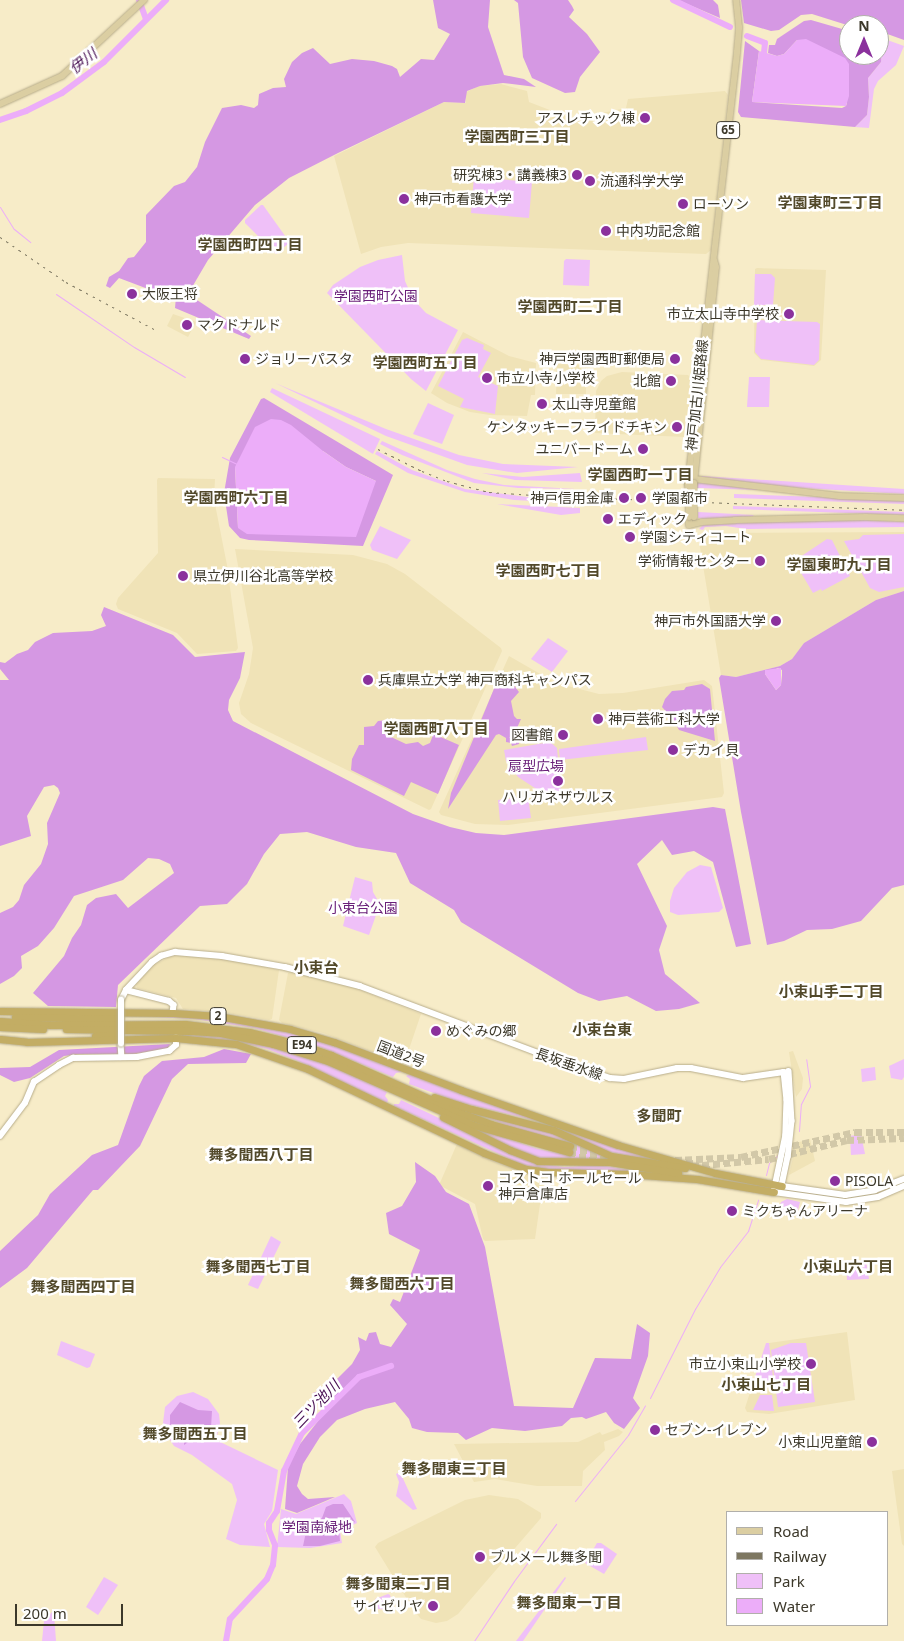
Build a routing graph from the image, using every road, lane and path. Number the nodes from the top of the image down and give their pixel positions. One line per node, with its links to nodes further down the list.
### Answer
1 (736, 0): 4 (main road, 神戸加古川姫路線 / 65)
2 (141, 2): 3 (main road)
3 (0, 104)
4 (692, 481): 5 (main road); 6 (main road, 神戸加古川姫路線 / 65, bridge)
5 (904, 498)
6 (904, 518)
7 (126, 990): 9 (main road); 18 (main road, 長坂垂水線, bridge); 26 (main road, 長坂垂水線)
8 (0, 1013): 10 (highway, 国道2号 / 2)
9 (173, 1013): 10 (highway, 国道2号 / 2); 22 (highway, 国道2号 / 2)
10 (23, 1015): 14 (highway)
11 (0, 1021): 13 (highway, E94)
12 (0, 1026): 13 (highway, E94)
13 (17, 1026): 14 (highway, E94); 15 (highway, E94)
14 (218, 1027): 20 (highway, E94)
15 (174, 1030): 16 (highway); 19 (highway, E94)
16 (0, 1038): 17 (highway, 2)
17 (176, 1038): 18 (main road); 24 (highway, 2)
18 (122, 1057): 21 (main road)
19 (356, 1073): 20 (highway, E94); 24 (highway)
20 (386, 1080): 22 (highway)
21 (0, 1136)
22 (715, 1172): 26 (highway, 国道2号 / 2)
23 (904, 1179): 26 (main road)
24 (720, 1182): 26 (highway, 2)
25 (904, 1186): 26 (main road)
26 (777, 1188)

